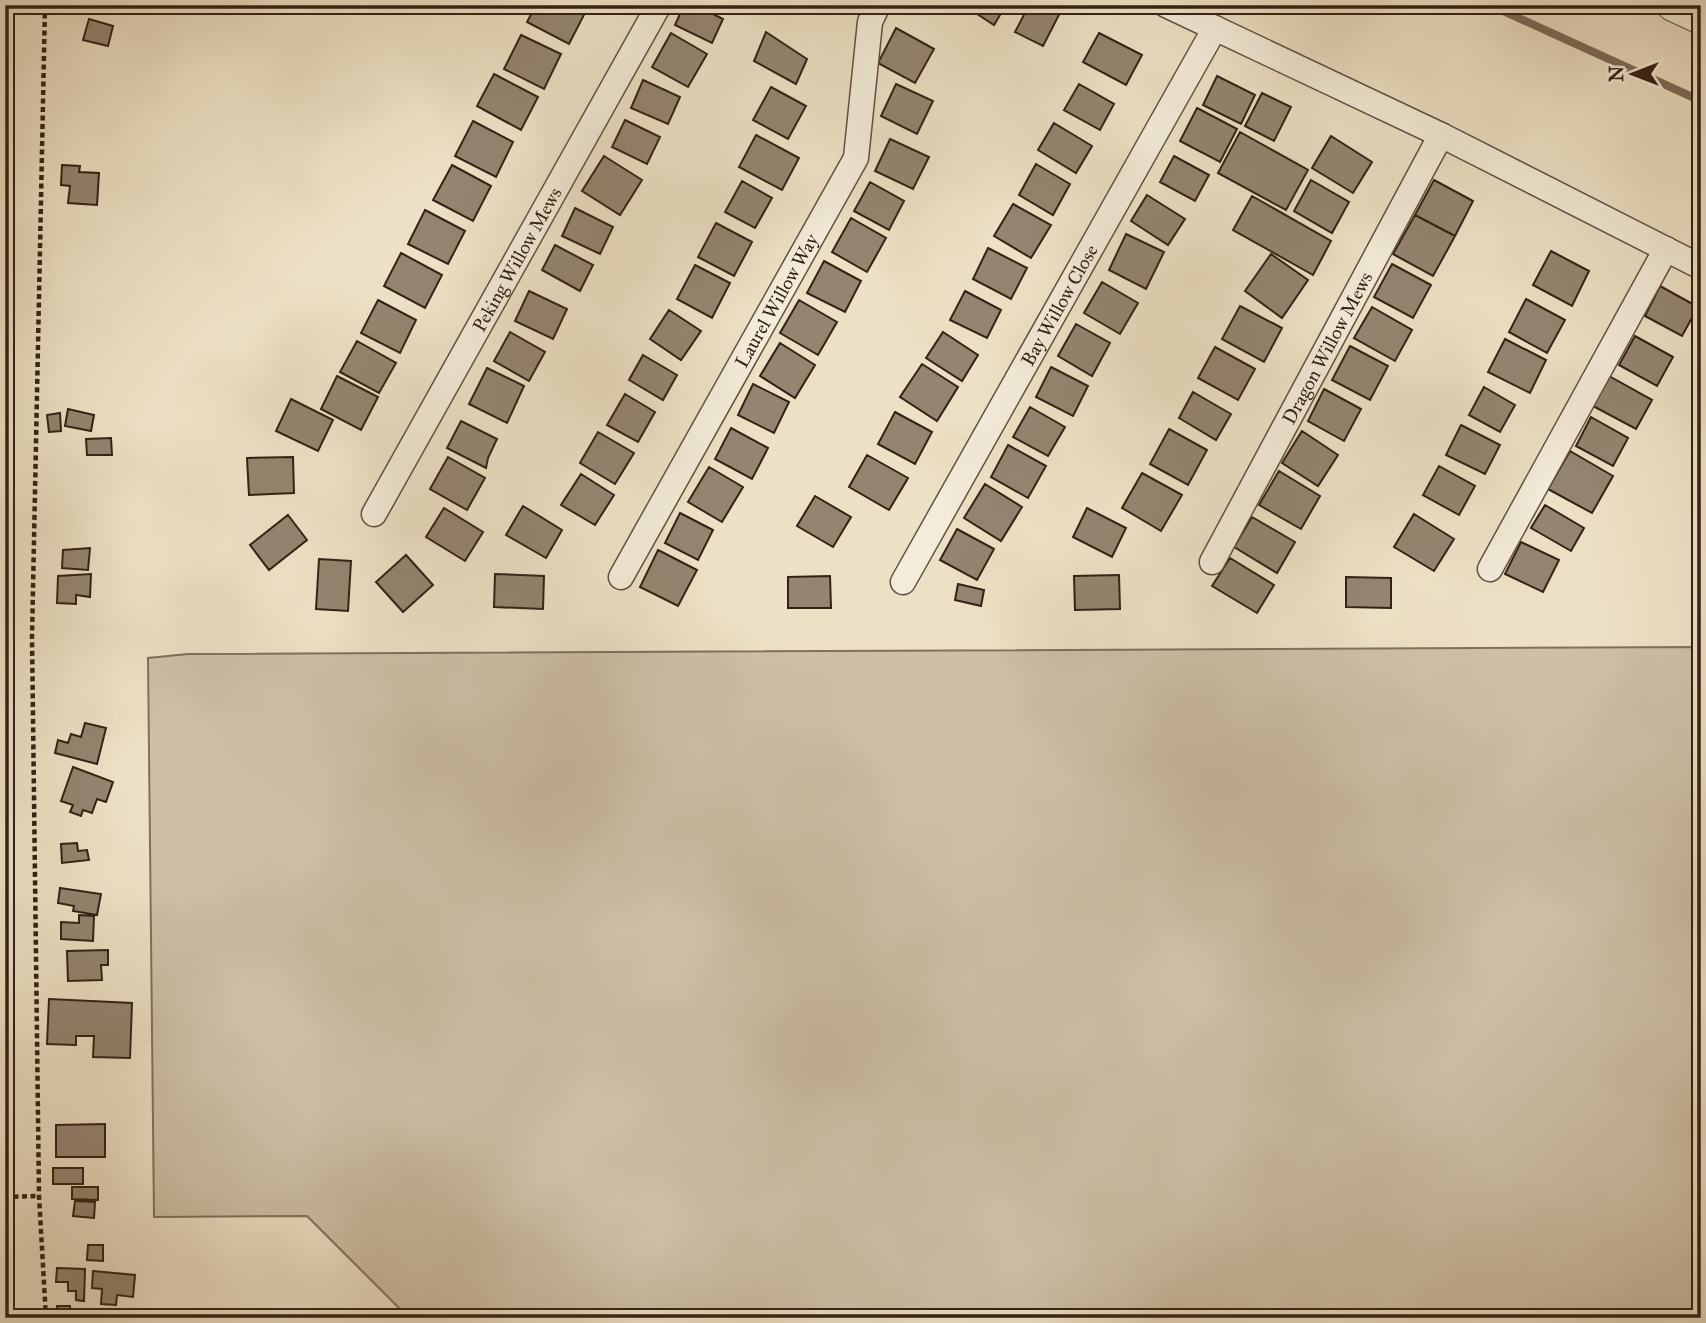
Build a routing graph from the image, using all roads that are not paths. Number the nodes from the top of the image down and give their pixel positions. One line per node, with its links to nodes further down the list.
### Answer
1 (659, 5): 10 (street, Peking Willow Mews)
2 (878, 5): 13 (street, Laurel Willow Way)
3 (1166, 5): 6 (street)
4 (1673, 5): 5 (street)
5 (1701, 18)
6 (1215, 28): 7 (street); 14 (street, Bay Willow Close)
7 (1441, 135): 8 (street); 11 (street, Dragon Willow Mews)
8 (1666, 249): 9 (street); 12 (street)
9 (1701, 267)
10 (374, 514)
11 (1212, 562)
12 (1490, 569)
13 (621, 577)
14 (903, 582)

